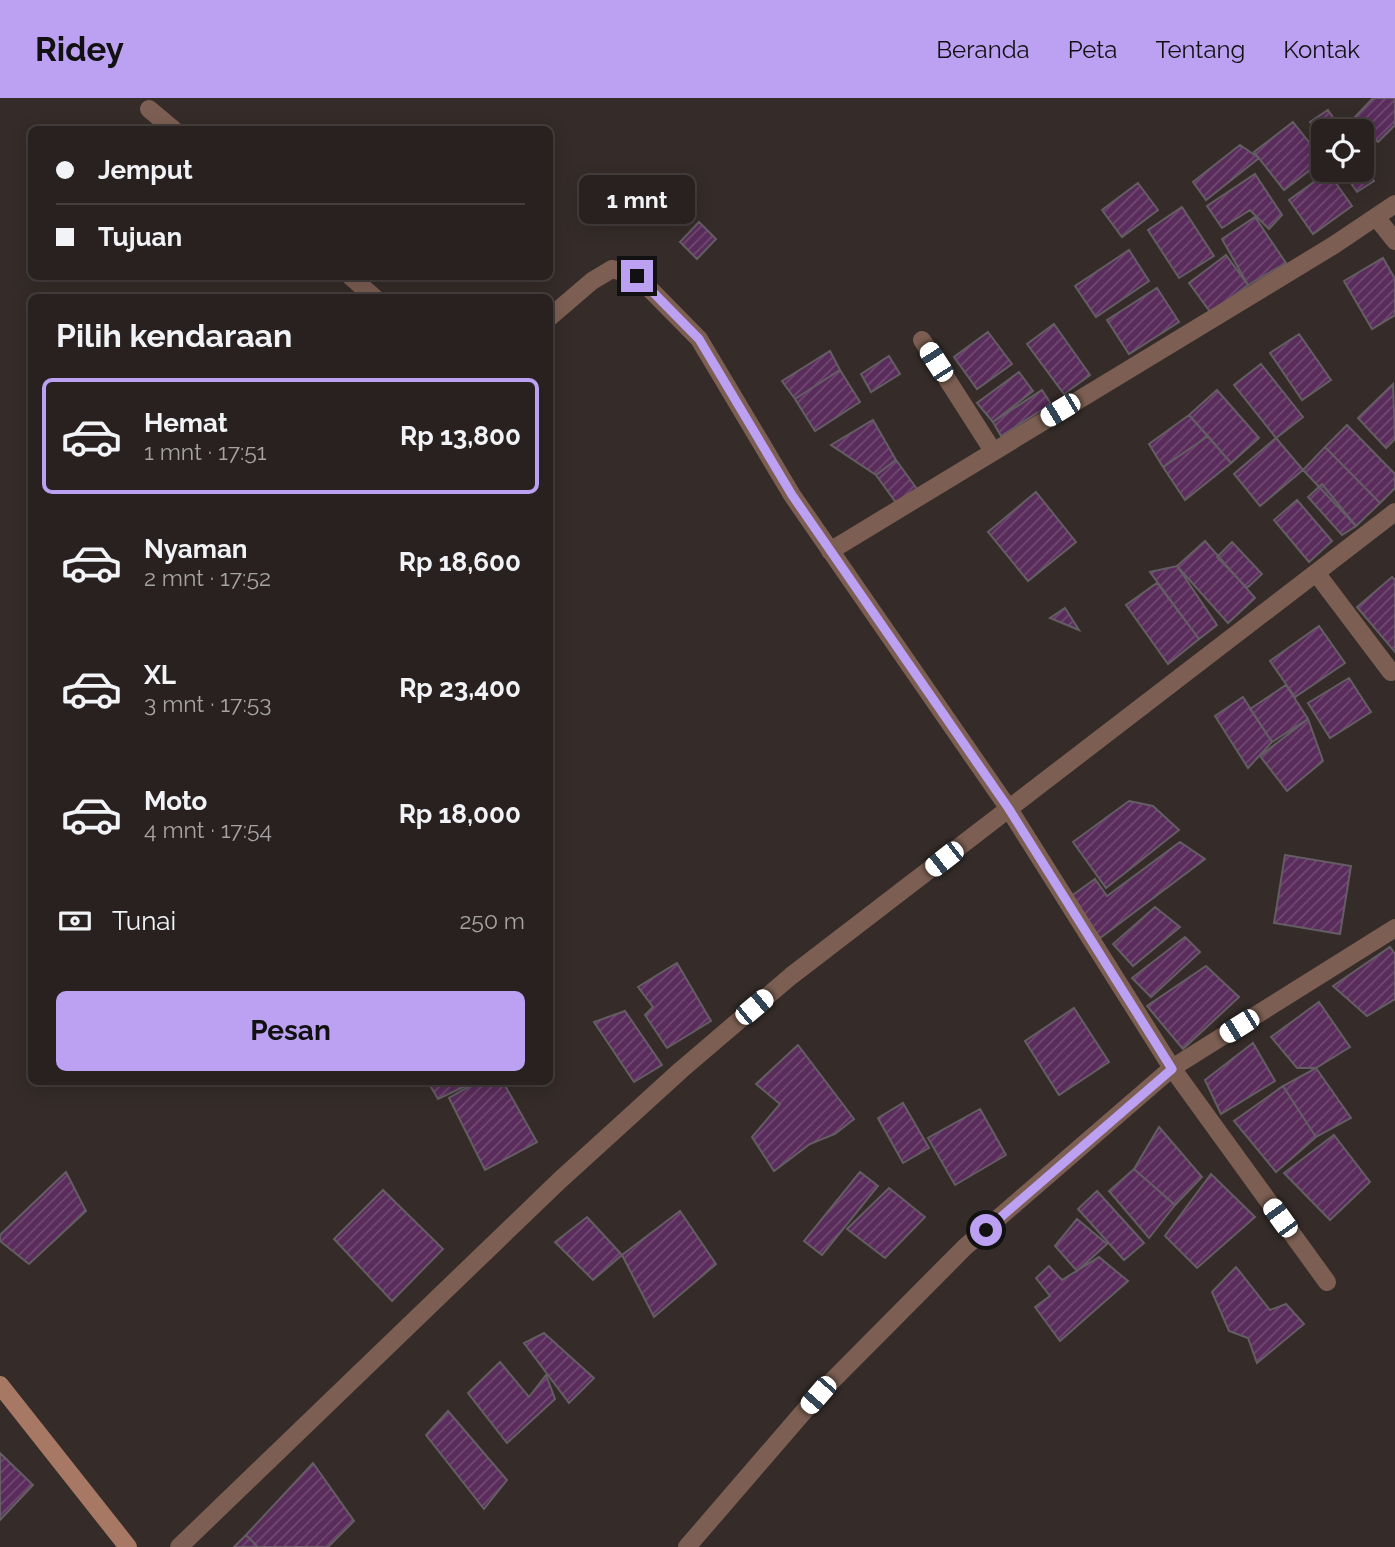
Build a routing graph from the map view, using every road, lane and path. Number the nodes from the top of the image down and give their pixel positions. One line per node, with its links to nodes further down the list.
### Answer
1 (149, 109): 2 (street)
2 (169, 126)
3 (1395, 204): 4 (street)
4 (1376, 217): 5 (street); 10 (street)
5 (1395, 241)
6 (355, 280): 7 (street)
7 (371, 294)
8 (553, 314): 12 (street)
9 (922, 340): 10 (street)
10 (993, 451): 12 (street)
11 (1395, 512): 13 (street)
12 (830, 551): 15 (street)
13 (1317, 574): 14 (street); 15 (street)
14 (1391, 672)
15 (1009, 809): 17 (street); 21 (street)
16 (1395, 928): 17 (street)
17 (1172, 1069): 18 (street); 22 (street)
18 (1327, 1282)
19 (0, 1385): 20 (main road)
20 (128, 1547)
21 (179, 1547)
22 (687, 1547)

